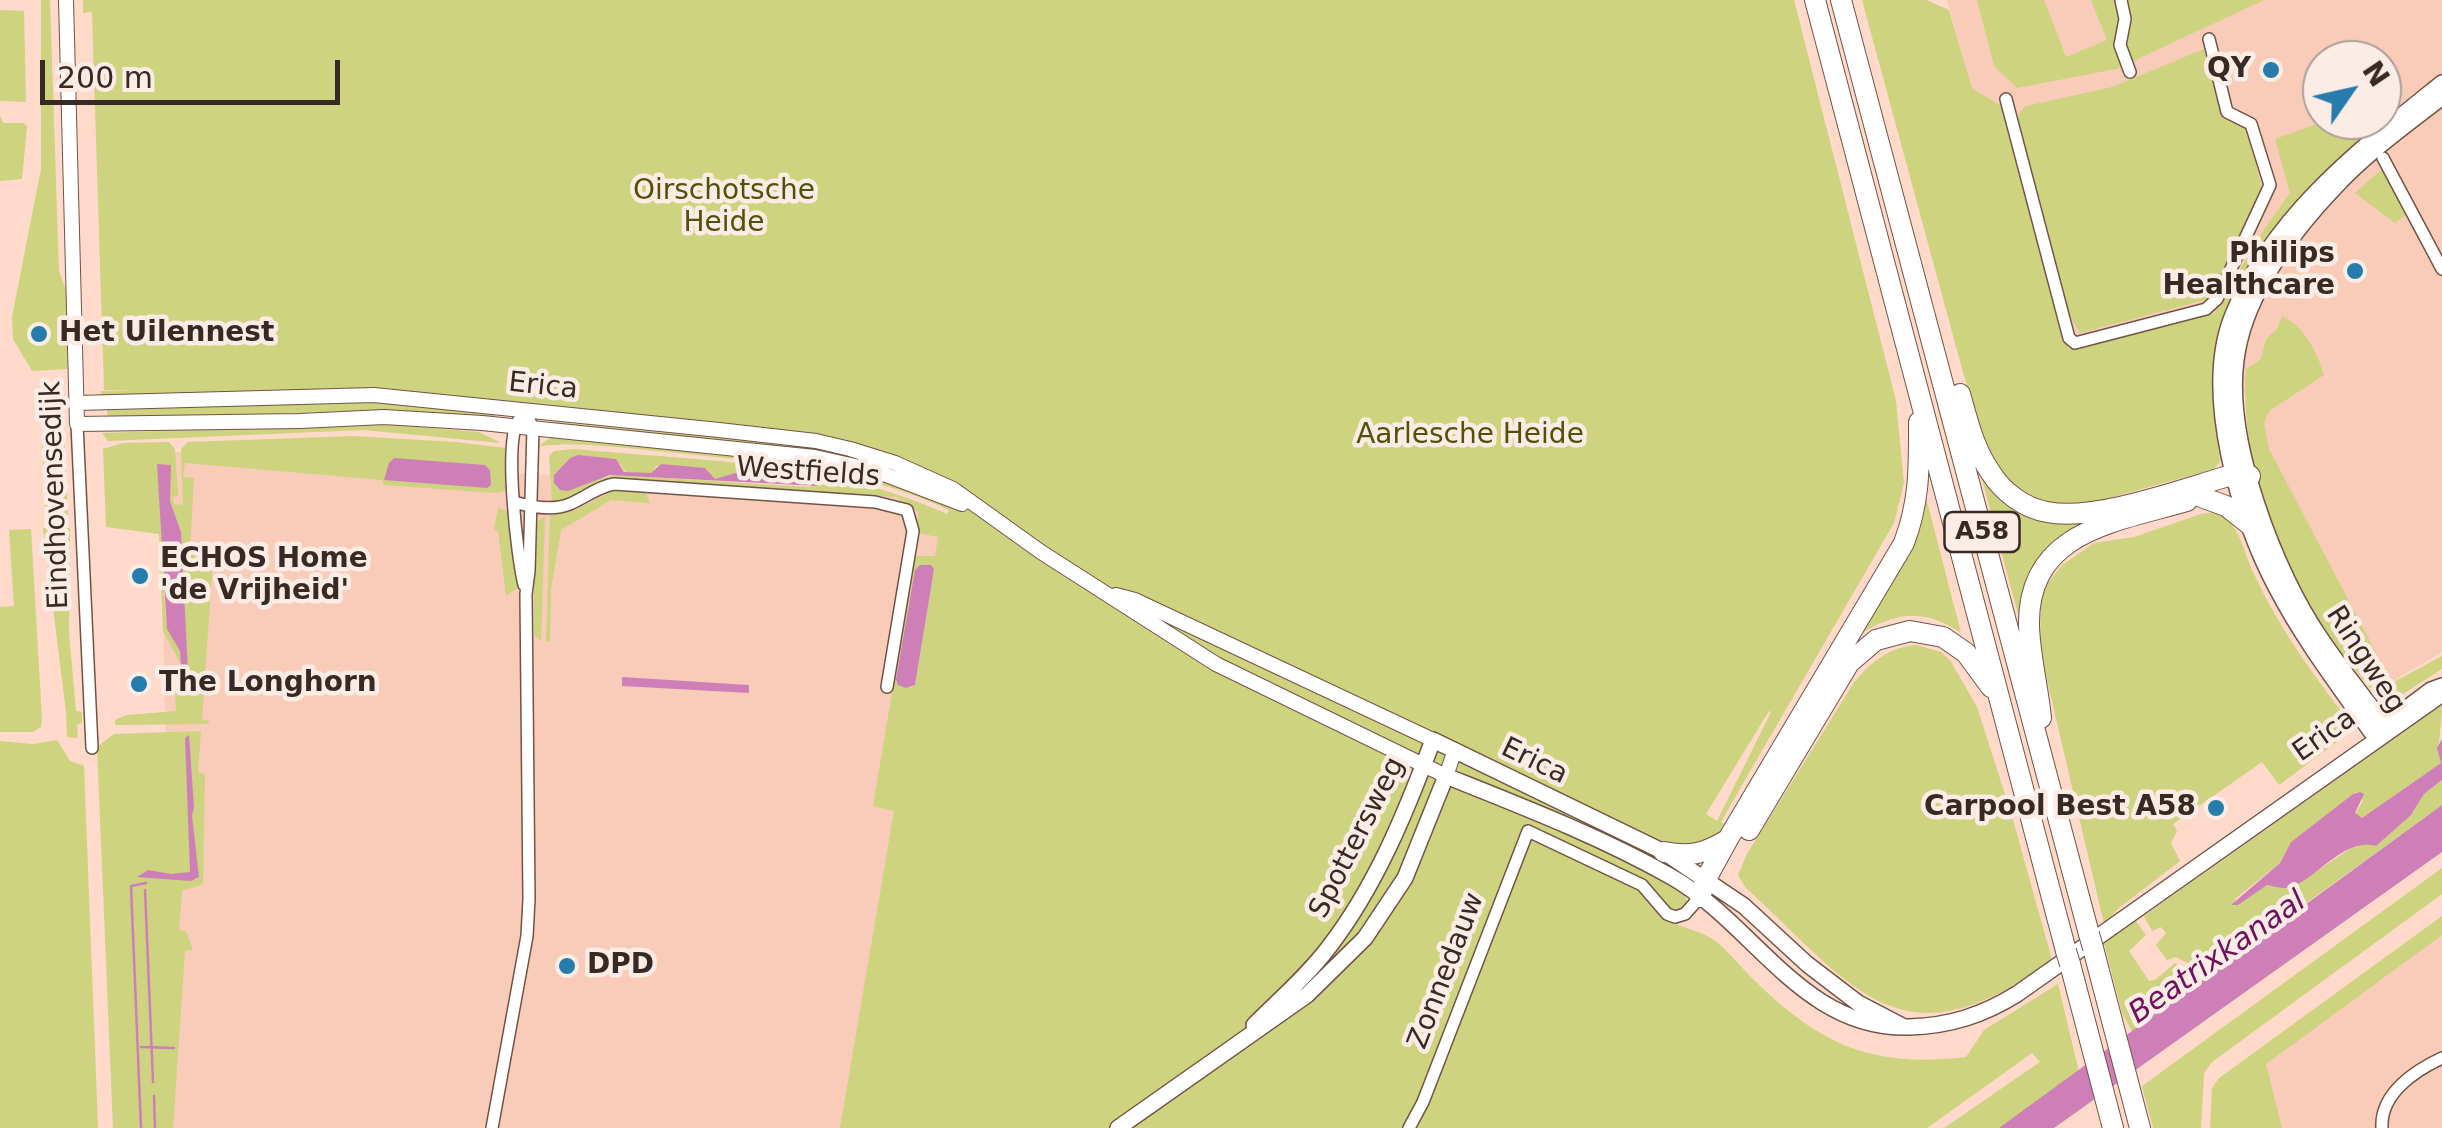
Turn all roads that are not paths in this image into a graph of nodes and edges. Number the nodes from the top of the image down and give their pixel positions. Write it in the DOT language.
graph roads {
  1 [pos="66,0"];
  2 [pos="1815,0"];
  3 [pos="1842,0"];
  4 [pos="2120,0"];
  5 [pos="2209,39"];
  6 [pos="2130,72"];
  7 [pos="2442,84"];
  8 [pos="2442,97"];
  9 [pos="2006,100"];
  10 [pos="2384,158"];
  11 [pos="2442,269"];
  12 [pos="1918,290"];
  13 [pos="1918,390"];
  14 [pos="77,403"];
  15 [pos="525,410"];
  16 [pos="77,424"];
  17 [pos="514,427"];
  18 [pos="533,428"];
  19 [pos="2241,479"];
  20 [pos="2202,497"];
  21 [pos="514,502"];
  22 [pos="529,506"];
  23 [pos="985,514"];
  24 [pos="2250,525"];
  25 [pos="526,594"];
  26 [pos="1110,594"];
  27 [pos="887,686"];
  28 [pos="2442,690"];
  29 [pos="1999,697"];
  30 [pos="2380,731"];
  31 [pos="1433,740"];
  32 [pos="92,748"];
  33 [pos="1455,750"];
  34 [pos="1424,765"];
  35 [pos="2046,774"];
  36 [pos="1446,776"];
  37 [pos="1728,839"];
  38 [pos="1664,852"];
  39 [pos="1707,887"];
  40 [pos="1904,1027"];
  41 [pos="1238,1042"];
  42 [pos="2442,1058"];
  43 [pos="2111,1123"];
  44 [pos="492,1128"];
  45 [pos="1118,1128"];
  46 [pos="1410,1128"];
  47 [pos="2140,1128"];
  48 [pos="2382,1128"];
  1 -- 14 [label="street, Eindhovensedijk"];
  2 -- 13 [label="highway, A58"];
  3 -- 12 [label="highway, A58"];
  4 -- 6 [label="street"];
  5 -- 9 [label="street"];
  7 -- 19 [label="main road, Ringweg"];
  8 -- 19 [label="main road, Ringweg"];
  10 -- 11 [label="street"];
  12 -- 19 [label="highway, A58"];
  12 -- 35 [label="highway, A58"];
  13 -- 29 [label="highway, A58"];
  13 -- 37 [label="highway, A58"];
  14 -- 15 [label="street, Erica"];
  14 -- 16 [label="street, Eindhovensedijk"];
  15 -- 17 [label="street"];
  15 -- 18 [label="street"];
  15 -- 23 [label="street, Erica"];
  16 -- 17 [label="street, Erica"];
  16 -- 32 [label="street, Eindhovensedijk"];
  17 -- 18 [label="street, Erica"];
  17 -- 21 [label="street"];
  18 -- 22 [label="street"];
  18 -- 23 [label="street, Erica"];
  19 -- 20 [label="highway, A58"];
  19 -- 24 [label="main road, Ringweg"];
  19 -- 30 [label="main road, Ringweg"];
  20 -- 24 [label="highway"];
  20 -- 35 [label="highway, A58"];
  21 -- 22 [label="street, Westfields"];
  21 -- 25 [label="street"];
  22 -- 25 [label="street"];
  22 -- 27 [label="street, Westfields"];
  23 -- 26 [label="street, Erica"];
  24 -- 30 [label="main road, Ringweg"];
  25 -- 44 [label="street"];
  26 -- 31 [label="street, Erica"];
  26 -- 34 [label="street, Erica"];
  28 -- 30 [label="main road, Erica"];
  29 -- 39 [label="highway, A58"];
  29 -- 43 [label="highway, A58"];
  30 -- 40 [label="main road, Erica"];
  31 -- 33 [label="main road, Erica"];
  31 -- 34 [label="main road, Spottersweg"];
  33 -- 36 [label="street, Spottersweg"];
  33 -- 38 [label="main road, Erica"];
  34 -- 36 [label="street, Erica"];
  34 -- 41 [label="main road, Spottersweg"];
  35 -- 47 [label="highway, A58"];
  36 -- 39 [label="main road, Erica"];
  36 -- 41 [label="main road, Spottersweg"];
  37 -- 38 [label="highway"];
  37 -- 39 [label="highway, A58"];
  38 -- 39 [label="main road, Erica"];
  39 -- 40 [label="main road, Erica"];
  39 -- 40 [label="main road, Erica"];
  39 -- 46 [label="street, Zonnedauw"];
  41 -- 45 [label="main road, Spottersweg"];
  42 -- 48 [label="street"];
}
